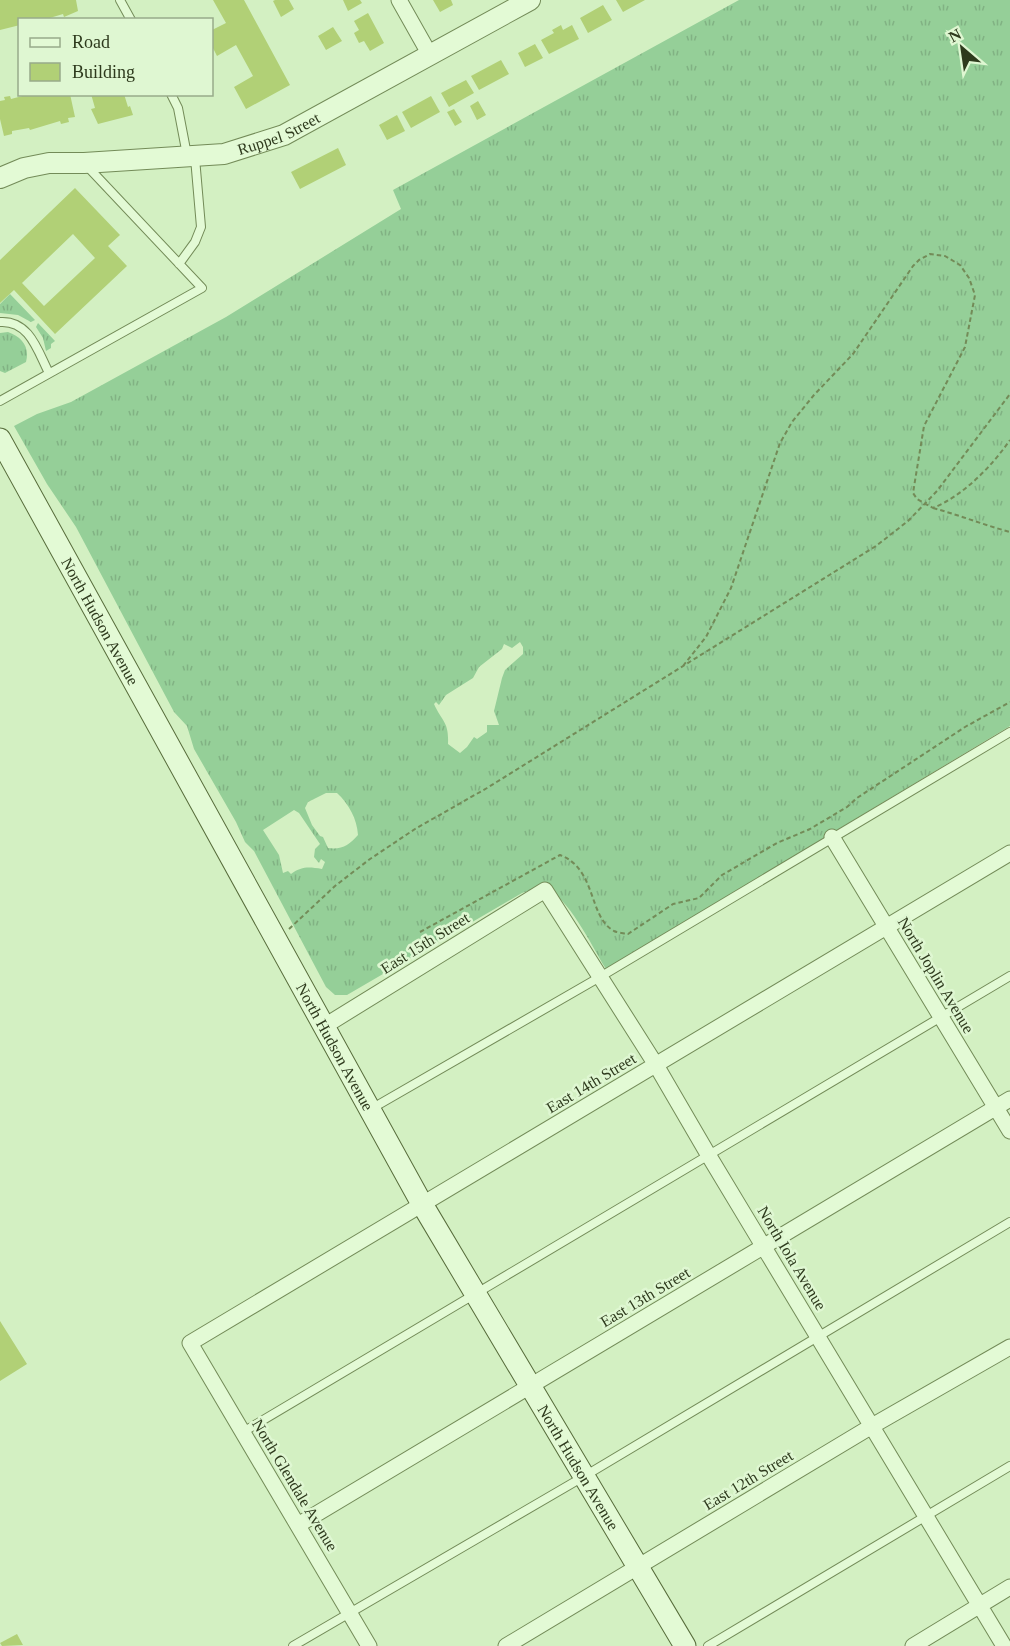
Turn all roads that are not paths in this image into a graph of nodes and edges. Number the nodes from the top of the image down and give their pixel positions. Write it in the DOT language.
graph roads {
  1 [pos="120,0"];
  2 [pos="399,0"];
  3 [pos="530,0"];
  4 [pos="130,18"];
  5 [pos="430,55"];
  6 [pos="172,96"];
  7 [pos="191,156"];
  8 [pos="84,163"];
  9 [pos="0,178"];
  10 [pos="179,264"];
  11 [pos="0,322"];
  12 [pos="50,373"];
  13 [pos="0,401"];
  14 [pos="0,440"];
  15 [pos="1010,732"];
  16 [pos="832,837"];
  17 [pos="1010,853"];
  18 [pos="545,890"];
  19 [pos="886,926"];
  20 [pos="1010,976"];
  21 [pos="600,977"];
  22 [pos="940,1017"];
  23 [pos="323,1027"];
  24 [pos="656,1065"];
  25 [pos="1010,1099"];
  26 [pos="996,1108"];
  27 [pos="369,1110"];
  28 [pos="1010,1131"];
  29 [pos="709,1156"];
  30 [pos="422,1204"];
  31 [pos="1010,1222"];
  32 [pos="764,1246"];
  33 [pos="475,1295"];
  34 [pos="817,1335"];
  35 [pos="190,1343"];
  36 [pos="1010,1347"];
  37 [pos="529,1387"];
  38 [pos="872,1426"];
  39 [pos="243,1432"];
  40 [pos="1010,1466"];
  41 [pos="583,1477"];
  42 [pos="925,1516"];
  43 [pos="298,1525"];
  44 [pos="638,1568"];
  45 [pos="1010,1587"];
  46 [pos="978,1606"];
  47 [pos="349,1613"];
  48 [pos="293,1646"];
  49 [pos="369,1646"];
  50 [pos="506,1646"];
  51 [pos="685,1646"];
  52 [pos="708,1646"];
  53 [pos="913,1646"];
  54 [pos="1004,1646"];
  1 -- 4 [label="lane"];
  2 -- 5 [label="street"];
  3 -- 5 [label="street, Ruppel Street"];
  5 -- 7 [label="street, Ruppel Street"];
  6 -- 7 [label="lane"];
  7 -- 8 [label="street, Ruppel Street"];
  7 -- 10 [label="lane"];
  8 -- 9 [label="street, Ruppel Street"];
  8 -- 10 [label="lane"];
  10 -- 12 [label="lane"];
  11 -- 12 [label="lane"];
  12 -- 13 [label="lane"];
  14 -- 23 [label="main road, North Hudson Avenue"];
  15 -- 16 [label="lane"];
  16 -- 19 [label="street, North Joplin Avenue"];
  16 -- 21 [label="lane"];
  17 -- 19 [label="street, East 14th Street"];
  18 -- 21 [label="street, North Iola Avenue"];
  18 -- 23 [label="street, East 15th Street"];
  19 -- 22 [label="street, North Joplin Avenue"];
  19 -- 24 [label="street, East 14th Street"];
  20 -- 22 [label="lane"];
  21 -- 24 [label="street, North Iola Avenue"];
  21 -- 27 [label="lane"];
  22 -- 26 [label="street, North Joplin Avenue"];
  22 -- 29 [label="lane"];
  23 -- 27 [label="main road, North Hudson Avenue"];
  24 -- 29 [label="street, North Iola Avenue"];
  24 -- 30 [label="street, East 14th Street"];
  25 -- 26 [label="street, East 13th Street"];
  26 -- 28 [label="street, North Joplin Avenue"];
  26 -- 32 [label="street, East 13th Street"];
  27 -- 30 [label="main road, North Hudson Avenue"];
  29 -- 32 [label="street, North Iola Avenue"];
  29 -- 33 [label="lane"];
  30 -- 33 [label="main road, North Hudson Avenue"];
  30 -- 35 [label="street, East 14th Street"];
  31 -- 34 [label="lane"];
  32 -- 34 [label="street, North Iola Avenue"];
  32 -- 37 [label="street, East 13th Street"];
  33 -- 37 [label="main road, North Hudson Avenue"];
  33 -- 39 [label="lane"];
  34 -- 38 [label="street, North Iola Avenue"];
  34 -- 41 [label="lane"];
  35 -- 39 [label="street, North Glendale Avenue"];
  36 -- 38 [label="street, East 12th Street"];
  37 -- 41 [label="main road, North Hudson Avenue"];
  37 -- 43 [label="street, East 13th Street"];
  38 -- 42 [label="street, North Iola Avenue"];
  38 -- 44 [label="street, East 12th Street"];
  39 -- 43 [label="street, North Glendale Avenue"];
  40 -- 42 [label="lane"];
  41 -- 44 [label="main road, North Hudson Avenue"];
  41 -- 47 [label="lane"];
  42 -- 46 [label="street, North Iola Avenue"];
  42 -- 52 [label="lane"];
  43 -- 47 [label="street, North Glendale Avenue"];
  44 -- 50 [label="street, East 12th Street"];
  44 -- 51 [label="main road, North Hudson Avenue"];
  45 -- 46 [label="street"];
  46 -- 53 [label="street"];
  46 -- 54 [label="street, North Iola Avenue"];
  47 -- 48 [label="lane"];
  47 -- 49 [label="street, North Glendale Avenue"];
}
